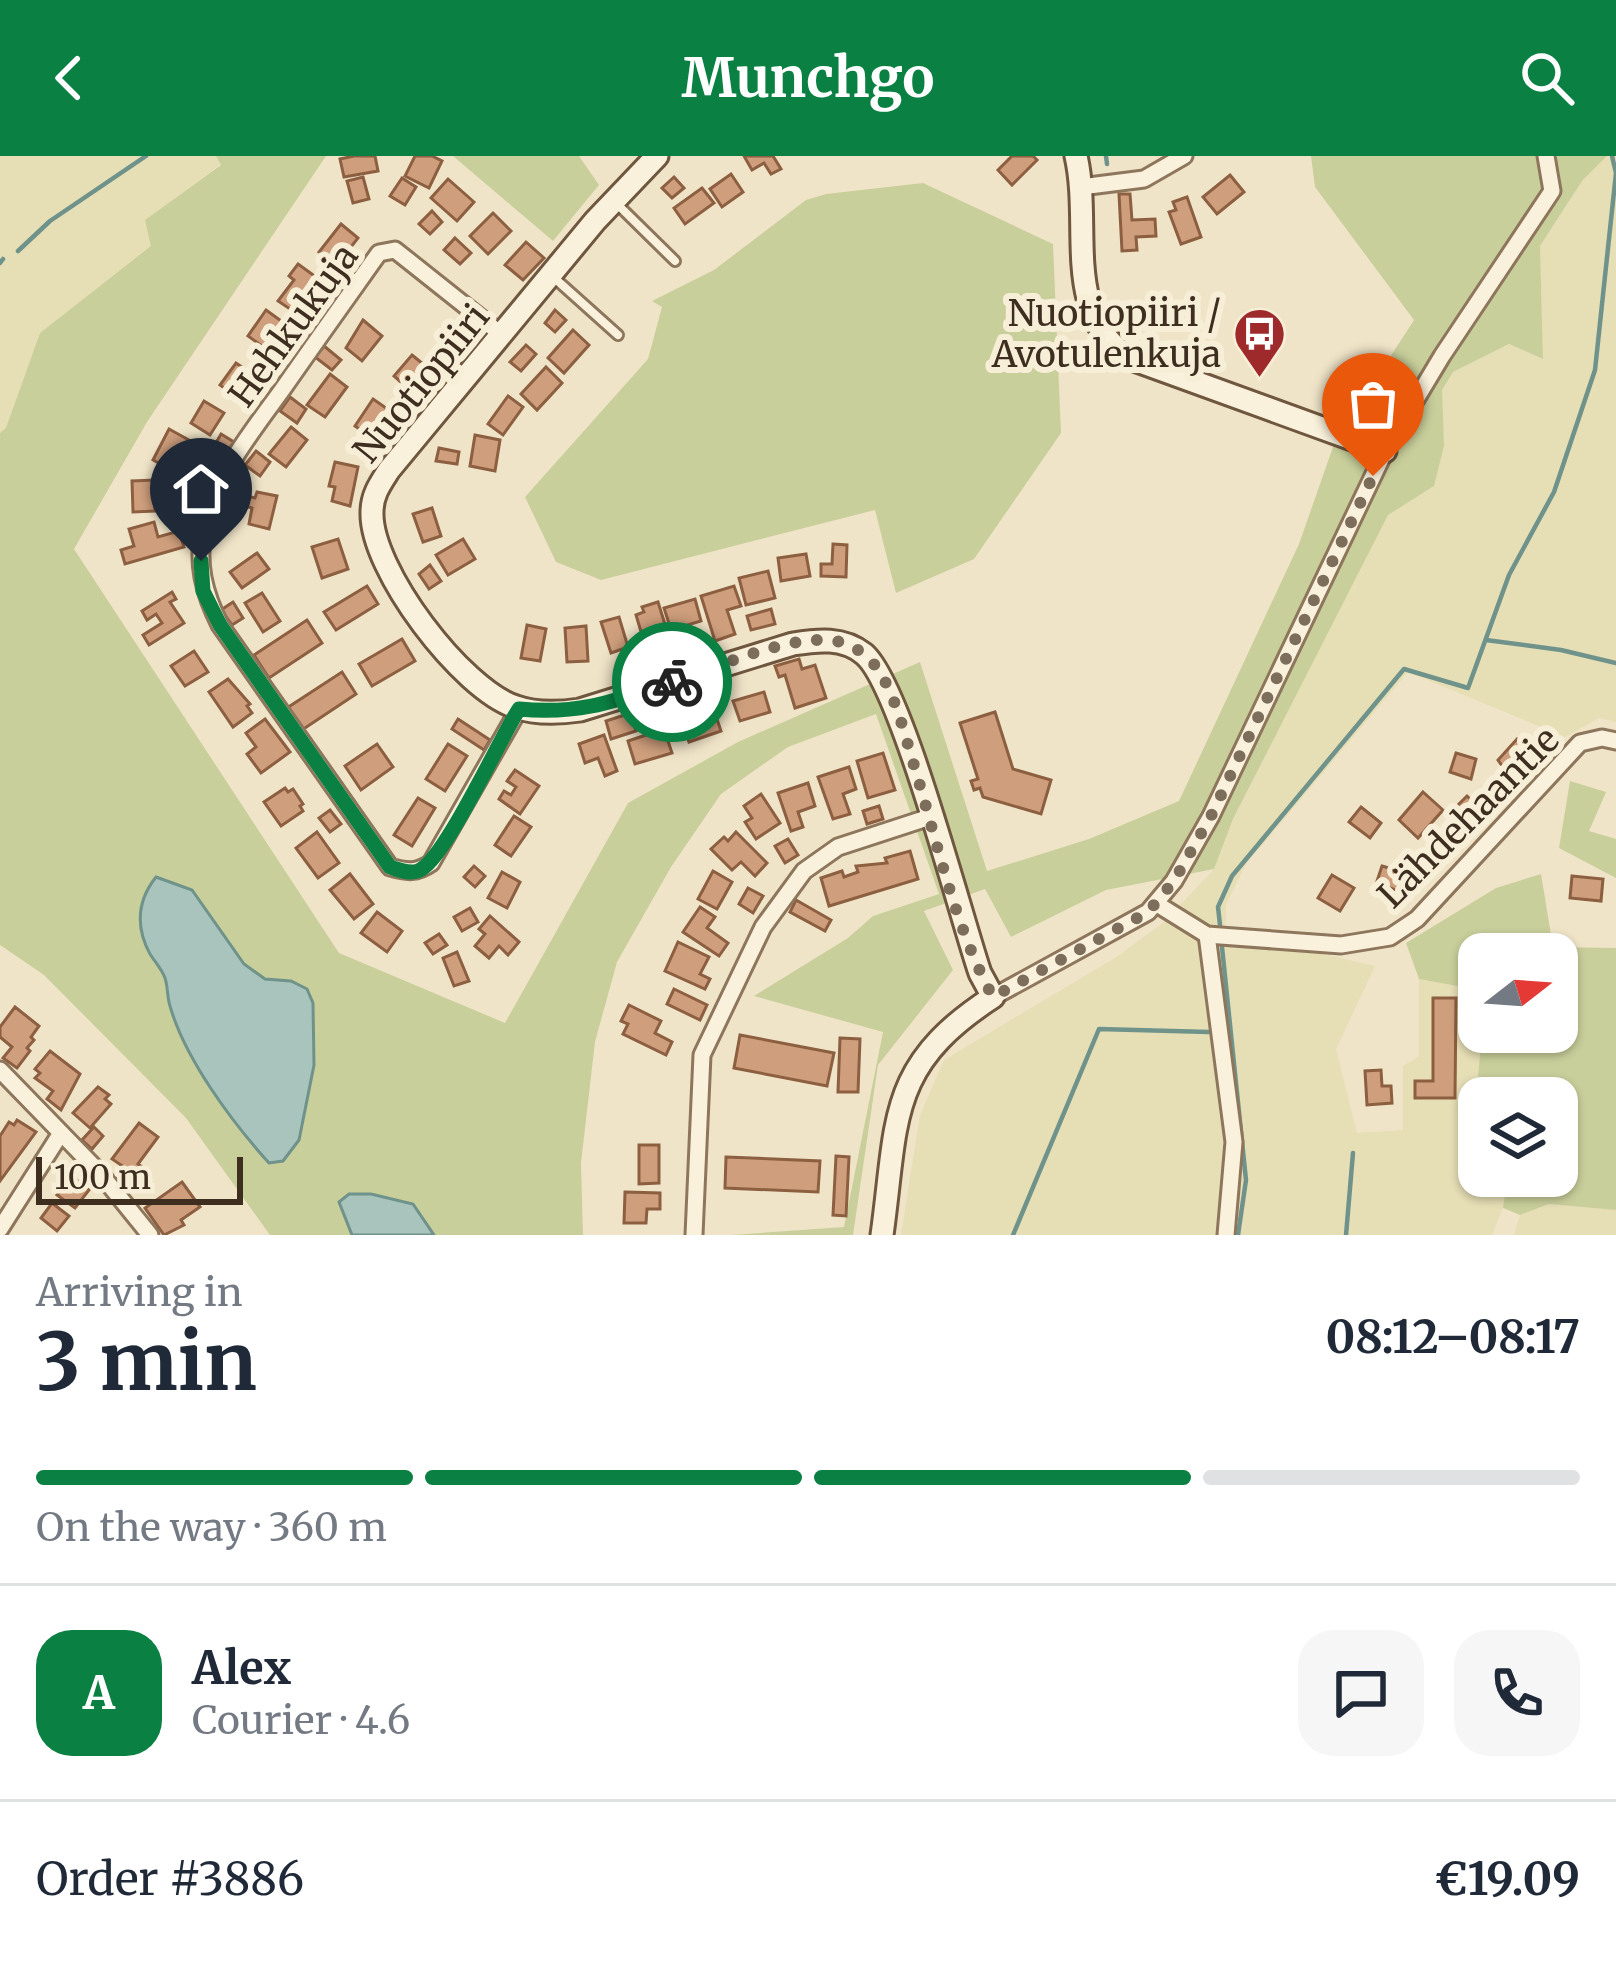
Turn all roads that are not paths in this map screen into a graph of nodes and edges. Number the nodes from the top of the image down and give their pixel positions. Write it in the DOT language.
graph roads {
  1 [pos="657,156"];
  2 [pos="1076,156"];
  3 [pos="1184,156"];
  4 [pos="1546,156"];
  5 [pos="1081,187"];
  6 [pos="613,200"];
  7 [pos="675,261"];
  8 [pos="550,274"];
  9 [pos="502,335"];
  10 [pos="618,335"];
  11 [pos="1385,451"];
  12 [pos="519,709"];
  13 [pos="1616,741"];
  14 [pos="930,817"];
  15 [pos="1156,904"];
  16 [pos="1207,935"];
  17 [pos="993,997"];
  18 [pos="0,1070"];
  19 [pos="61,1133"];
  20 [pos="0,1229"];
  21 [pos="149,1235"];
  22 [pos="694,1235"];
  23 [pos="882,1235"];
  24 [pos="1226,1235"];
  1 -- 6 [label="street, Nuotiopiiri"];
  2 -- 5 [label="street"];
  3 -- 5 [label="street"];
  4 -- 11 [label="street"];
  5 -- 11 [label="street"];
  6 -- 7 [label="lane"];
  6 -- 8 [label="street, Nuotiopiiri"];
  8 -- 9 [label="street, Nuotiopiiri"];
  8 -- 10 [label="lane"];
  9 -- 12 [label="street, Nuotiopiiri"];
  9 -- 12 [label="street, Hehkukuja"];
  11 -- 15 [label="street"];
  12 -- 14 [label="street"];
  13 -- 16 [label="street, Lähdehaantie"];
  14 -- 17 [label="street"];
  14 -- 22 [label="street"];
  15 -- 16 [label="street, Lähdehaantie"];
  15 -- 17 [label="street"];
  16 -- 24 [label="street"];
  17 -- 23 [label="street"];
  18 -- 19 [label="street"];
  19 -- 20 [label="street"];
  19 -- 21 [label="street"];
}
